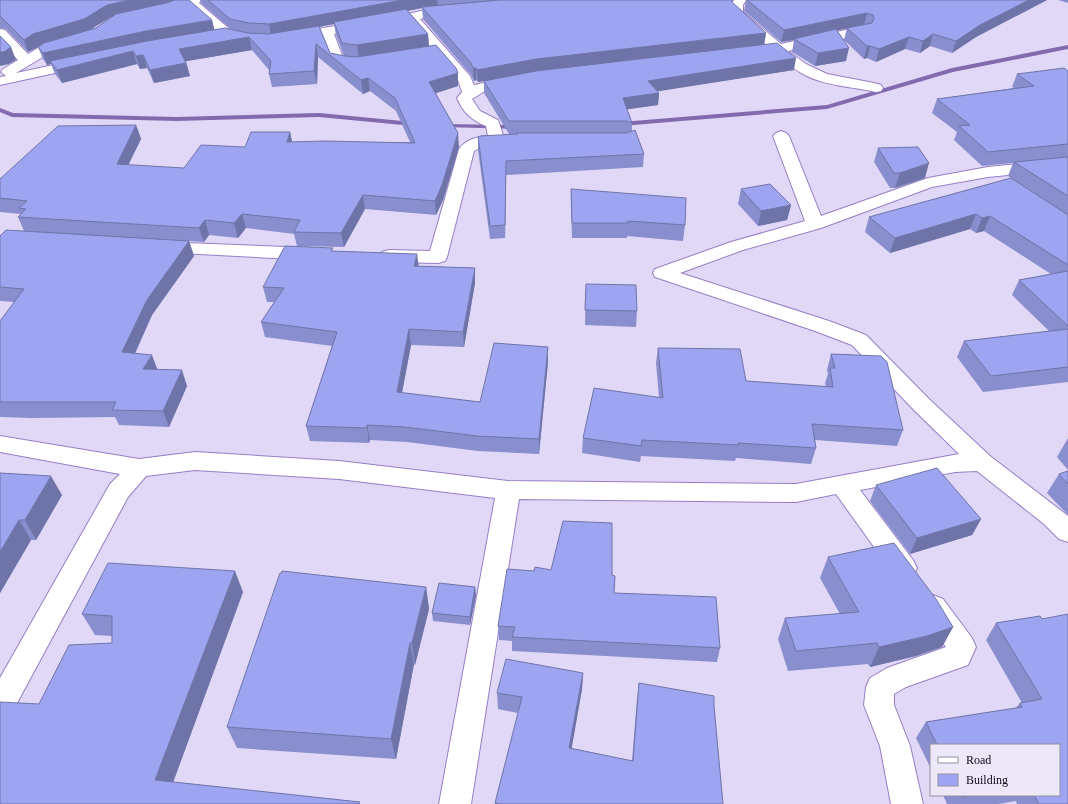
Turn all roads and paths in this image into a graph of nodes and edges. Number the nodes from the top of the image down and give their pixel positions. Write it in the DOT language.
graph roads {
  1 [pos="190,0"];
  2 [pos="438,0"];
  3 [pos="734,2"];
  4 [pos="461,10"];
  5 [pos="151,12"];
  6 [pos="412,18"];
  7 [pos="392,20"];
  8 [pos="864,30"];
  9 [pos="327,32"];
  10 [pos="0,33"];
  11 [pos="228,35"];
  12 [pos="213,37"];
  13 [pos="79,39"];
  14 [pos="244,39"];
  15 [pos="278,40"];
  16 [pos="778,49"];
  17 [pos="441,51"];
  18 [pos="739,53"];
  19 [pos="426,54"];
  20 [pos="95,60"];
  21 [pos="27,61"];
  22 [pos="374,62"];
  23 [pos="0,77"];
  24 [pos="522,79"];
  25 [pos="0,81"];
  26 [pos="467,86"];
  27 [pos="876,88"];
  28 [pos="781,136"];
  29 [pos="520,139"];
  30 [pos="497,140"];
  31 [pos="1068,164"];
  32 [pos="988,172"];
  33 [pos="1008,185"];
  34 [pos="815,224"];
  35 [pos="148,246"];
  36 [pos="329,254"];
  37 [pos="376,256"];
  38 [pos="0,444"];
  39 [pos="982,462"];
  40 [pos="139,468"];
  41 [pos="842,484"];
  42 [pos="508,490"];
  43 [pos="1068,532"];
  44 [pos="0,706"];
  45 [pos="455,804"];
  46 [pos="907,804"];
  1 -- 5 [label="street"];
  1 -- 11 [label="street"];
  2 -- 7 [label="street"];
  3 -- 16 [label="street"];
  4 -- 6 [label="street"];
  6 -- 7 [label="street"];
  6 -- 17 [label="street"];
  7 -- 9 [label="street"];
  8 -- 16 [label="street"];
  9 -- 15 [label="street"];
  9 -- 22 [label="street"];
  10 -- 21 [label="street"];
  11 -- 12 [label="street"];
  11 -- 14 [label="street"];
  13 -- 21 [label="street"];
  16 -- 18 [label="street"];
  16 -- 27 [label="street"];
  17 -- 19 [label="street"];
  17 -- 26 [label="street"];
  20 -- 25 [label="street"];
  21 -- 23 [label="street"];
  24 -- 26 [label="street"];
  26 -- 30 [label="street"];
  28 -- 34 [label="street"];
  29 -- 30 [label="street"];
  30 -- 37 [label="street"];
  31 -- 32 [label="street"];
  32 -- 33 [label="street"];
  32 -- 34 [label="street"];
  34 -- 39 [label="street"];
  35 -- 36 [label="street"];
  38 -- 40 [label="street"];
  39 -- 41 [label="street"];
  39 -- 43 [label="street"];
  40 -- 42 [label="street"];
  40 -- 44 [label="street"];
  41 -- 42 [label="street"];
  41 -- 46 [label="street"];
  42 -- 45 [label="street"];
}
